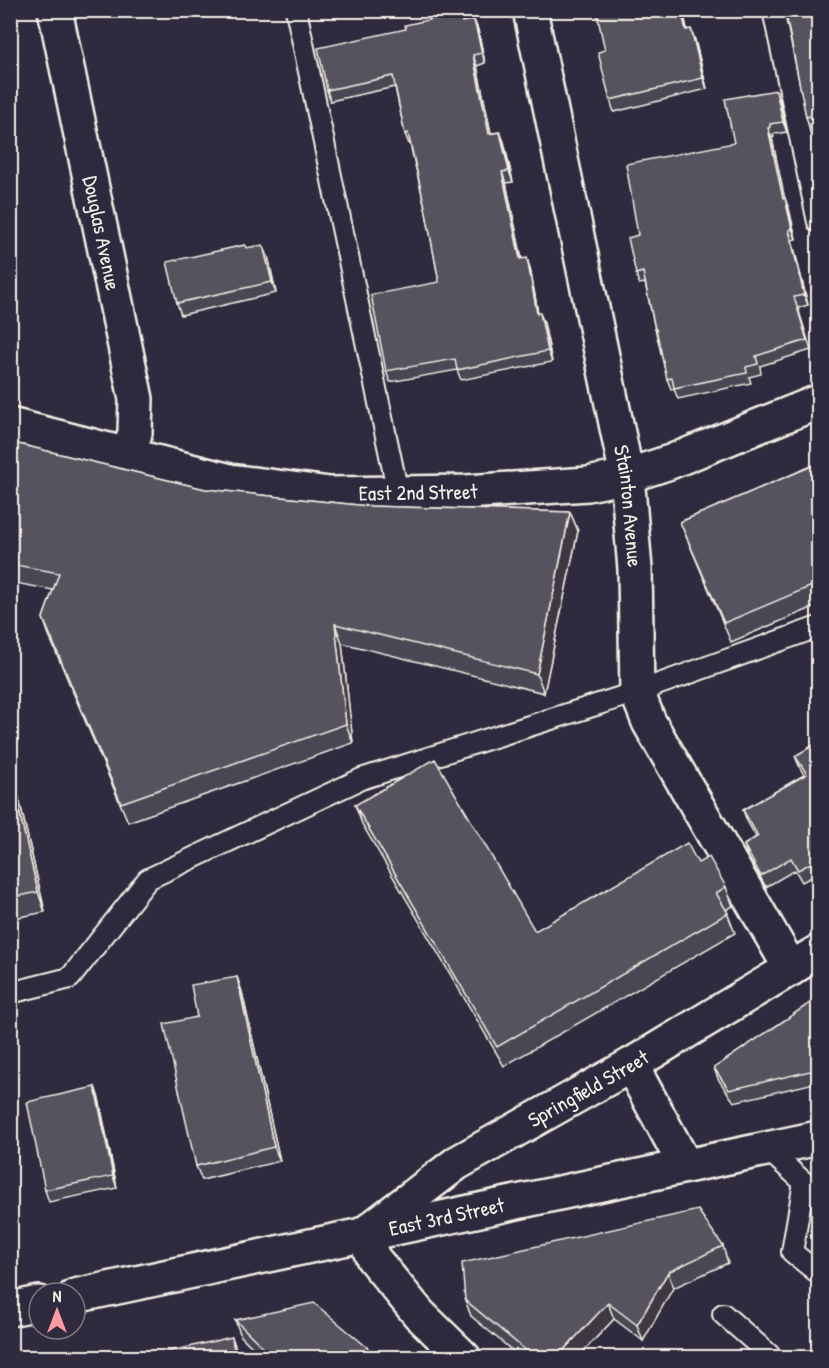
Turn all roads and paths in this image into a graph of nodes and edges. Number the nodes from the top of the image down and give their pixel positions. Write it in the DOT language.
graph roads {
  1 [pos="55,10"];
  2 [pos="296,10"];
  3 [pos="530,10"];
  4 [pos="773,10"];
  5 [pos="819,222"];
  6 [pos="819,402"];
  7 [pos="10,425"];
  8 [pos="128,456"];
  9 [pos="627,476"];
  10 [pos="398,493"];
  11 [pos="819,627"];
  12 [pos="637,692"];
  13 [pos="819,952"];
  14 [pos="791,969"];
  15 [pos="10,993"];
  16 [pos="631,1065"];
  17 [pos="819,1138"];
  18 [pos="767,1149"];
  19 [pos="686,1166"];
  20 [pos="811,1189"];
  21 [pos="364,1234"];
  22 [pos="819,1273"];
  23 [pos="87,1293"];
  24 [pos="27,1305"];
  25 [pos="10,1309"];
  26 [pos="723,1314"];
  27 [pos="464,1358"];
  28 [pos="773,1358"];
  1 -- 8 [label="street, Douglas Avenue"];
  2 -- 10 [label="lane"];
  3 -- 9 [label="street, Stainton Avenue"];
  4 -- 5 [label="lane"];
  6 -- 9 [label="street, East 2nd Street"];
  7 -- 8 [label="street, East 2nd Street"];
  8 -- 10 [label="street, East 2nd Street"];
  9 -- 10 [label="street, East 2nd Street"];
  9 -- 12 [label="street, Stainton Avenue"];
  11 -- 12 [label="lane"];
  12 -- 14 [label="street, Stainton Avenue"];
  12 -- 15 [label="lane"];
  13 -- 14 [label="street, Springfield Street"];
  14 -- 16 [label="street, Springfield Street"];
  16 -- 19 [label="street"];
  16 -- 21 [label="street, Springfield Street"];
  17 -- 18 [label="street, East 3rd Street"];
  18 -- 19 [label="street, East 3rd Street"];
  18 -- 20 [label="lane"];
  19 -- 21 [label="street, East 3rd Street"];
  20 -- 22 [label="lane"];
  21 -- 23 [label="street, East 3rd Street"];
  21 -- 27 [label="street"];
  24 -- 25 [label="street"];
  26 -- 28 [label="lane"];
}
